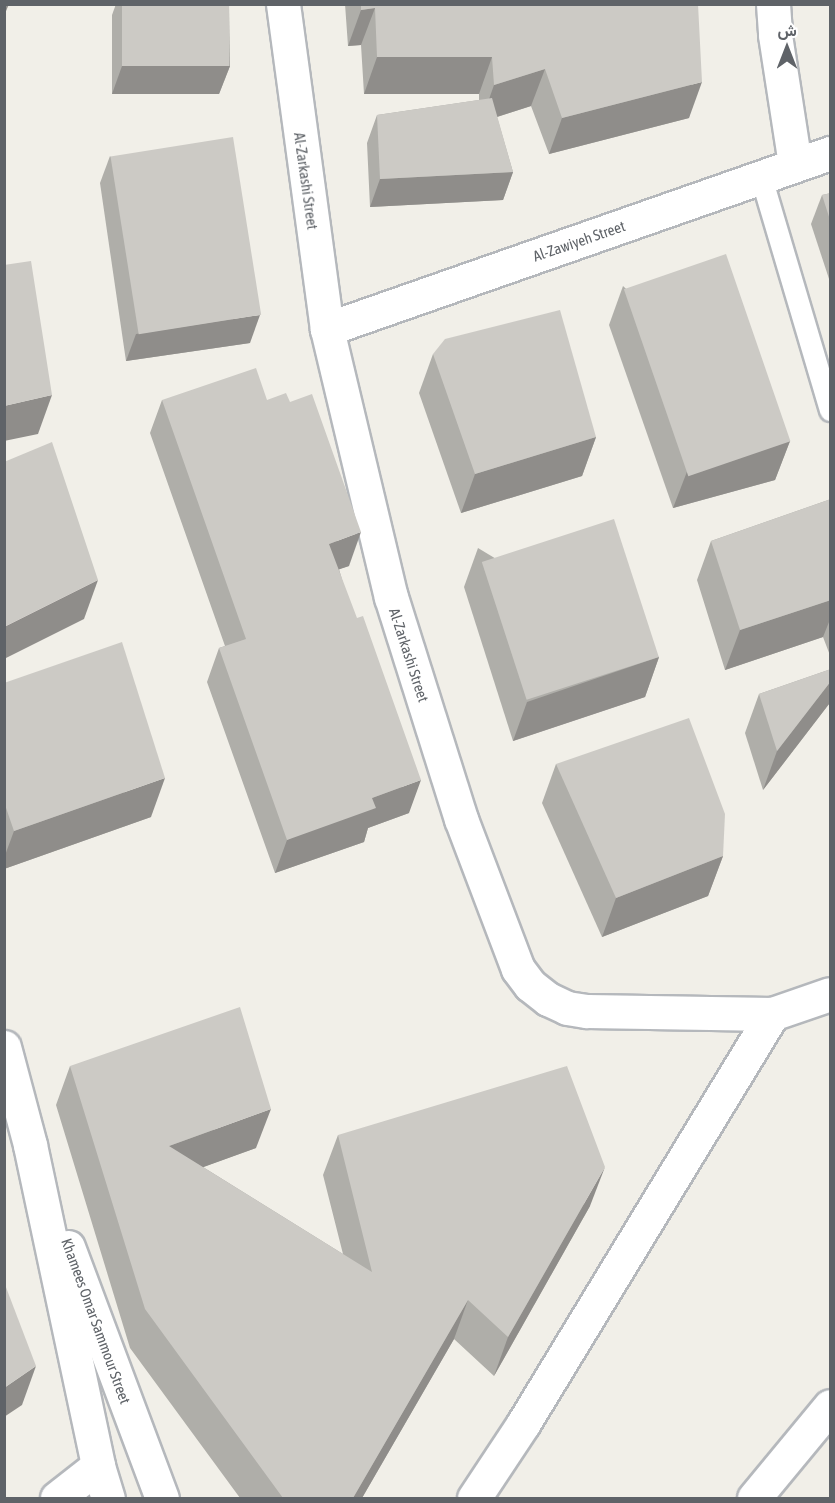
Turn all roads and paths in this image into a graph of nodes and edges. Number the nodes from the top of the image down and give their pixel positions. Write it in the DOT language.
graph roads {
  1 [pos="283,4"];
  2 [pos="774,4"];
  3 [pos="831,153"];
  4 [pos="795,164"];
  5 [pos="761,177"];
  6 [pos="327,329"];
  7 [pos="831,410"];
  8 [pos="831,994"];
  9 [pos="772,1014"];
  10 [pos="4,1047"];
  11 [pos="30,1145"];
  12 [pos="831,1406"];
  13 [pos="98,1466"];
  14 [pos="57,1498"];
  15 [pos="108,1498"];
  16 [pos="162,1498"];
  17 [pos="474,1498"];
  18 [pos="754,1498"];
  1 -- 6 [label="street, Al-Zarkashi Street"];
  2 -- 4 [label="street"];
  3 -- 4 [label="street, Al-Zawiyeh Street"];
  4 -- 5 [label="street, Al-Zawiyeh Street"];
  5 -- 6 [label="street, Al-Zawiyeh Street"];
  5 -- 7 [label="lane"];
  6 -- 9 [label="street, Al-Zarkashi Street"];
  8 -- 9 [label="street, Al-Zarkashi Street"];
  9 -- 17 [label="street"];
  10 -- 11 [label="street, Khamees Omar Sammour Street"];
  11 -- 13 [label="street, Khamees Omar Sammour Street"];
  11 -- 16 [label="street, Khamees Omar Sammour Street"];
  12 -- 18 [label="street"];
  13 -- 14 [label="street"];
  13 -- 15 [label="street, Khamees Omar Sammour Street"];
}
